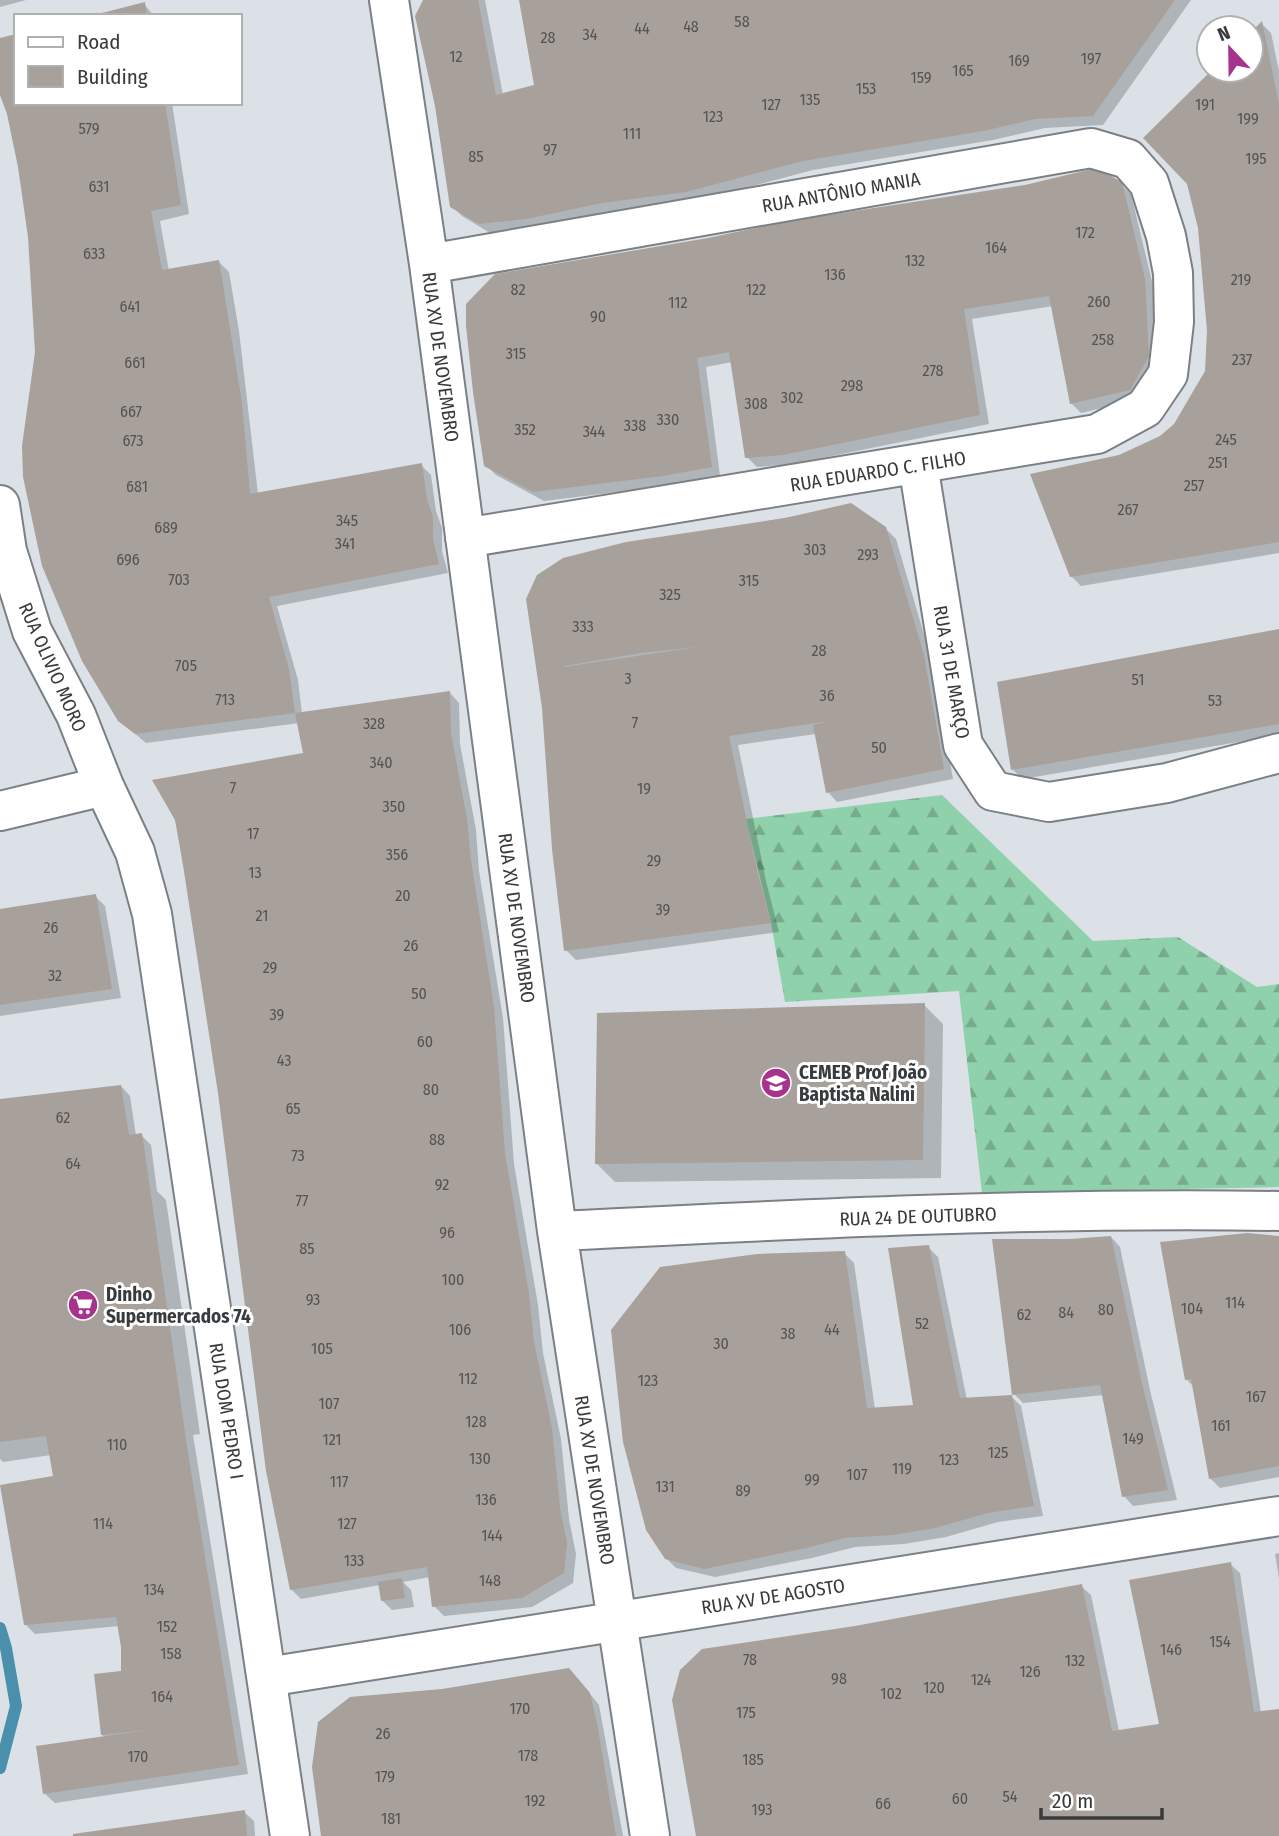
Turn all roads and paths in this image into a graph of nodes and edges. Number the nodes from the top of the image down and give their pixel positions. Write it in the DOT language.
graph roads {
  1 [pos="389,0"];
  2 [pos="429,264"];
  3 [pos="1173,273"];
  4 [pos="918,464"];
  5 [pos="0,505"];
  6 [pos="465,538"];
  7 [pos="1279,753"];
  8 [pos="104,786"];
  9 [pos="0,811"];
  10 [pos="1279,1211"];
  11 [pos="557,1231"];
  12 [pos="1279,1516"];
  13 [pos="618,1620"];
  14 [pos="267,1677"];
  15 [pos="290,1836"];
  16 [pos="650,1836"];
  1 -- 2 [label="street, RUA XV DE NOVEMBRO"];
  2 -- 3 [label="street, RUA ANTÔNIO MANIA"];
  2 -- 6 [label="street, RUA XV DE NOVEMBRO"];
  3 -- 4 [label="street, RUA EDUARDO C. FILHO"];
  4 -- 6 [label="street, RUA EDUARDO C. FILHO"];
  4 -- 7 [label="street, RUA 31 DE MARÇO"];
  5 -- 8 [label="street, RUA OLIVIO MORO"];
  6 -- 11 [label="street, RUA XV DE NOVEMBRO"];
  8 -- 9 [label="street"];
  8 -- 14 [label="street, RUA DOM PEDRO I"];
  10 -- 11 [label="street, RUA 24 DE OUTUBRO"];
  11 -- 13 [label="street, RUA XV DE NOVEMBRO"];
  12 -- 13 [label="street, RUA XV DE AGOSTO"];
  13 -- 14 [label="street, RUA XV DE AGOSTO"];
  13 -- 16 [label="street, RUA XV DE NOVEMBRO"];
  14 -- 15 [label="street, RUA DOM PEDRO I"];
}
